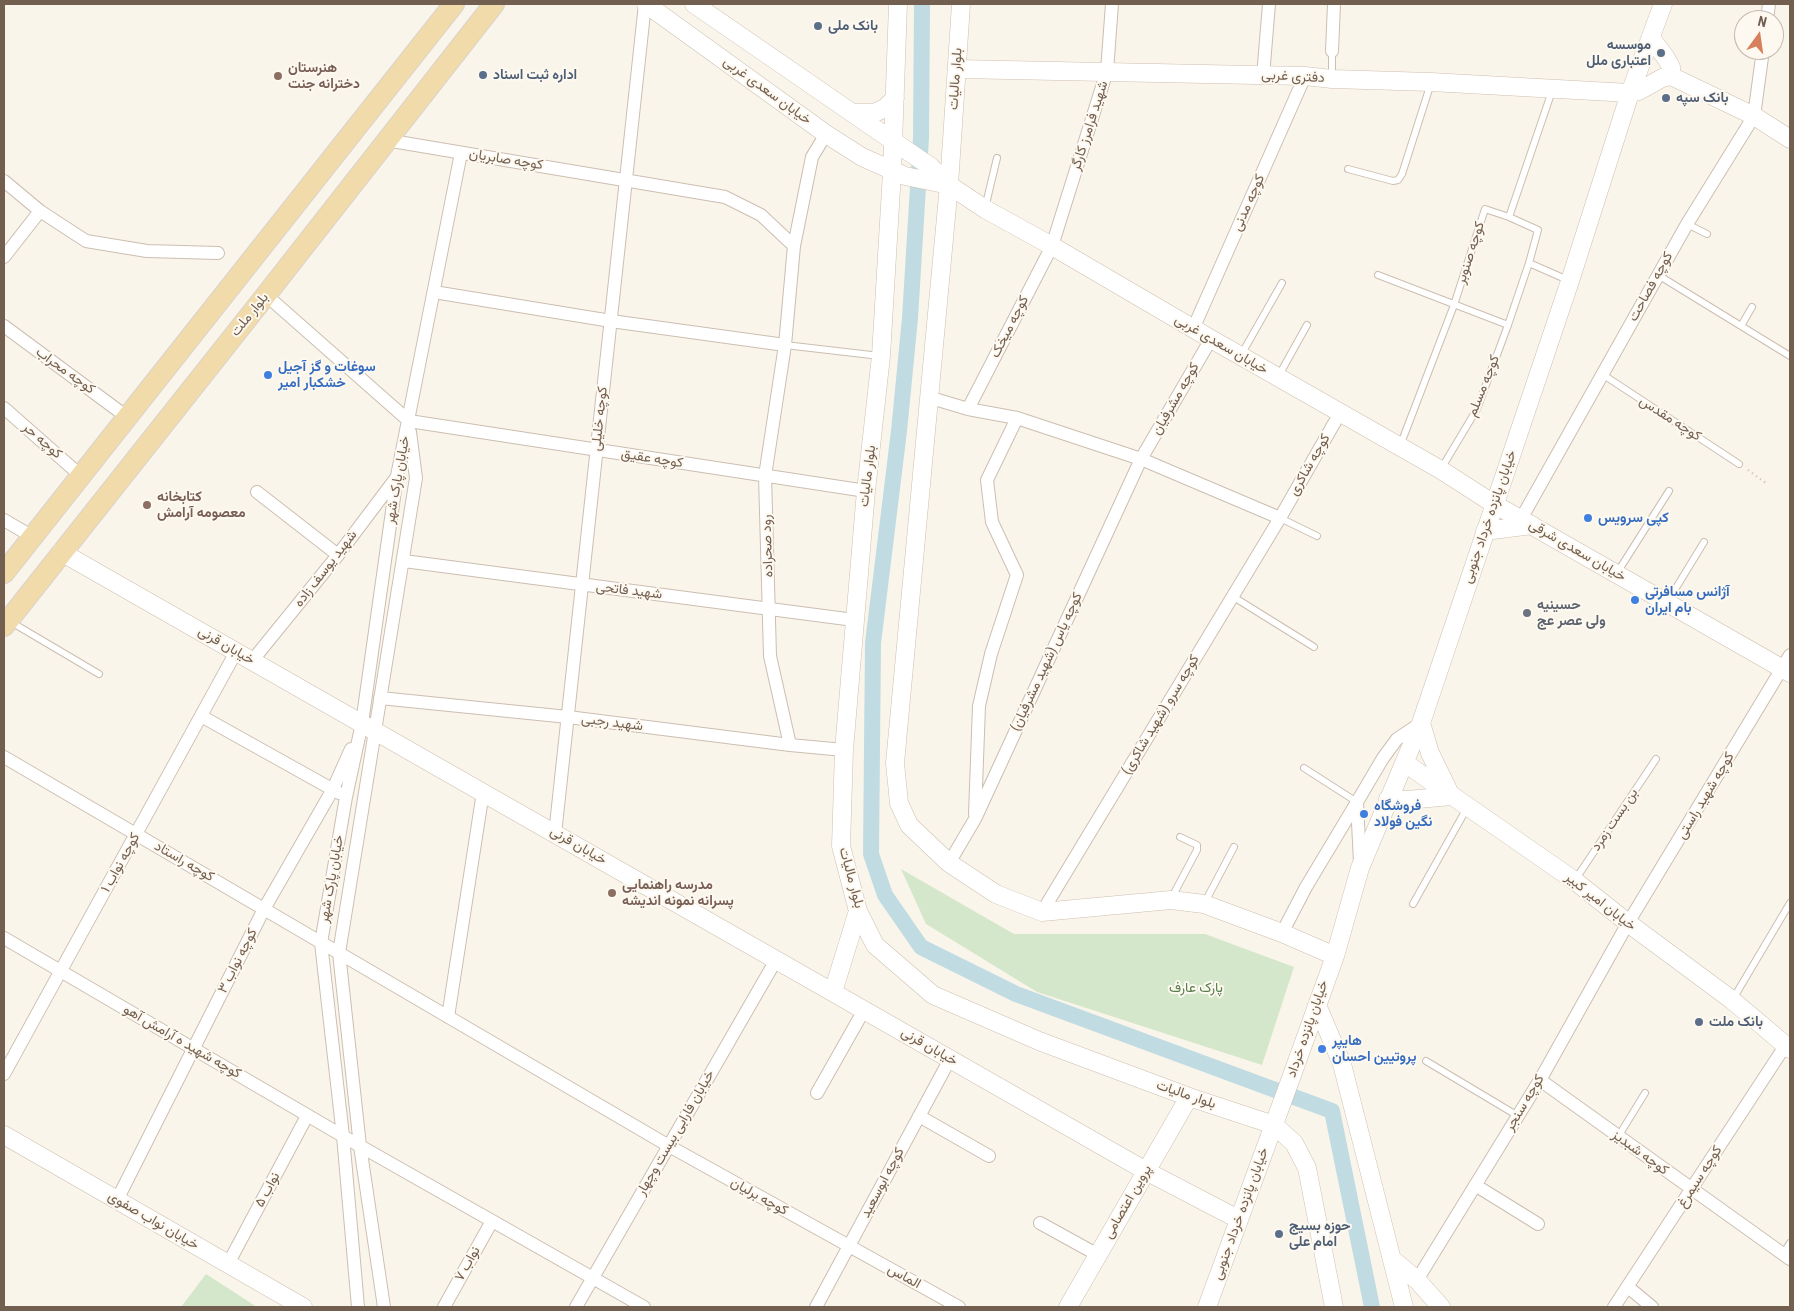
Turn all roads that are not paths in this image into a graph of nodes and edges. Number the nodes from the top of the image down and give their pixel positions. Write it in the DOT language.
graph roads {
  1 [pos="454,4"];
  2 [pos="494,4"];
  3 [pos="645,4"];
  4 [pos="694,4"];
  5 [pos="898,4"];
  6 [pos="961,4"];
  7 [pos="1112,4"];
  8 [pos="1269,4"];
  9 [pos="1334,4"];
  10 [pos="1663,4"];
  11 [pos="1651,38"];
  12 [pos="1332,51"];
  13 [pos="1762,60"];
  14 [pos="957,69"];
  15 [pos="1107,71"];
  16 [pos="1263,76"];
  17 [pos="1305,76"];
  18 [pos="1671,76"];
  19 [pos="1332,79"];
  20 [pos="1431,82"];
  21 [pos="1552,89"];
  22 [pos="1630,93"];
  23 [pos="895,98"];
  24 [pos="854,113"];
  25 [pos="1754,116"];
  26 [pos="826,134"];
  27 [pos="1790,139"];
  28 [pos="386,140"];
  29 [pos="900,146"];
  30 [pos="460,153"];
  31 [pos="997,158"];
  32 [pos="1348,169"];
  33 [pos="898,174"];
  34 [pos="928,174"];
  35 [pos="626,180"];
  36 [pos="4,181"];
  37 [pos="949,185"];
  38 [pos="985,210"];
  39 [pos="40,211"];
  40 [pos="1509,217"];
  41 [pos="1687,224"];
  42 [pos="1707,234"];
  43 [pos="794,246"];
  44 [pos="1052,246"];
  45 [pos="218,253"];
  46 [pos="4,257"];
  47 [pos="1529,263"];
  48 [pos="1378,274"];
  49 [pos="1658,275"];
  50 [pos="1570,281"];
  51 [pos="1282,283"];
  52 [pos="434,292"];
  53 [pos="266,296"];
  54 [pos="1454,306"];
  55 [pos="1752,307"];
  56 [pos="611,321"];
  57 [pos="1307,325"];
  58 [pos="1508,325"];
  59 [pos="4,326"];
  60 [pos="1741,326"];
  61 [pos="1193,329"];
  62 [pos="1211,340"];
  63 [pos="785,345"];
  64 [pos="881,356"];
  65 [pos="1240,356"];
  66 [pos="1790,356"];
  67 [pos="1602,374"];
  68 [pos="1278,378"];
  69 [pos="928,397"];
  70 [pos="4,408"];
  71 [pos="968,409"];
  72 [pos="1340,413"];
  73 [pos="127,417"];
  74 [pos="1017,418"];
  75 [pos="409,421"];
  76 [pos="1399,447"];
  77 [pos="596,450"];
  78 [pos="1141,459"];
  79 [pos="1738,464"];
  80 [pos="1441,470"];
  81 [pos="80,475"];
  82 [pos="397,476"];
  83 [pos="765,476"];
  84 [pos="1668,490"];
  85 [pos="866,491"];
  86 [pos="257,492"];
  87 [pos="1494,504"];
  88 [pos="1280,518"];
  89 [pos="4,520"];
  90 [pos="1527,522"];
  91 [pos="1485,531"];
  92 [pos="32,536"];
  93 [pos="1317,536"];
  94 [pos="1704,542"];
  95 [pos="61,552"];
  96 [pos="338,555"];
  97 [pos="404,561"];
  98 [pos="4,573"];
  99 [pos="1617,574"];
  100 [pos="582,585"];
  101 [pos="1232,596"];
  102 [pos="1667,602"];
  103 [pos="770,609"];
  104 [pos="854,620"];
  105 [pos="6,623"];
  106 [pos="1314,647"];
  107 [pos="236,652"];
  108 [pos="252,661"];
  109 [pos="1788,666"];
  110 [pos="99,674"];
  111 [pos="380,698"];
  112 [pos="201,716"];
  113 [pos="568,718"];
  114 [pos="1420,723"];
  115 [pos="368,727"];
  116 [pos="790,746"];
  117 [pos="844,750"];
  118 [pos="4,757"];
  119 [pos="1656,759"];
  120 [pos="1405,763"];
  121 [pos="1304,768"];
  122 [pos="333,789"];
  123 [pos="483,792"];
  124 [pos="346,796"];
  125 [pos="1451,796"];
  126 [pos="1388,799"];
  127 [pos="1357,802"];
  128 [pos="1468,807"];
  129 [pos="975,819"];
  130 [pos="137,834"];
  131 [pos="555,834"];
  132 [pos="1180,837"];
  133 [pos="1234,848"];
  134 [pos="949,863"];
  135 [pos="1360,868"];
  136 [pos="1575,881"];
  137 [pos="1171,900"];
  138 [pos="1790,903"];
  139 [pos="1204,904"];
  140 [pos="1413,904"];
  141 [pos="264,909"];
  142 [pos="858,911"];
  143 [pos="1042,912"];
  144 [pos="1628,923"];
  145 [pos="1282,933"];
  146 [pos="1341,937"];
  147 [pos="4,938"];
  148 [pos="321,943"];
  149 [pos="339,953"];
  150 [pos="1335,956"];
  151 [pos="776,960"];
  152 [pos="61,972"];
  153 [pos="833,992"];
  154 [pos="1732,1000"];
  155 [pos="1317,1005"];
  156 [pos="864,1010"];
  157 [pos="448,1017"];
  158 [pos="1788,1047"];
  159 [pos="194,1049"];
  160 [pos="950,1059"];
  161 [pos="1426,1061"];
  162 [pos="4,1074"];
  163 [pos="1540,1080"];
  164 [pos="817,1093"];
  165 [pos="1645,1093"];
  166 [pos="1189,1097"];
  167 [pos="307,1116"];
  168 [pos="919,1116"];
  169 [pos="1518,1116"];
  170 [pos="1274,1123"];
  171 [pos="4,1135"];
  172 [pos="343,1136"];
  173 [pos="1618,1137"];
  174 [pos="360,1146"];
  175 [pos="669,1146"];
  176 [pos="989,1156"];
  177 [pos="1146,1171"];
  178 [pos="1475,1185"];
  179 [pos="1692,1190"];
  180 [pos="117,1200"];
  181 [pos="1238,1219"];
  182 [pos="492,1221"];
  183 [pos="1040,1223"];
  184 [pos="1538,1224"];
  185 [pos="1790,1243"];
  186 [pos="850,1247"];
  187 [pos="1098,1255"];
  188 [pos="1786,1257"];
  189 [pos="1393,1260"];
  190 [pos="228,1264"];
  191 [pos="593,1278"];
  192 [pos="1417,1280"];
  193 [pos="1628,1287"];
  194 [pos="303,1307"];
  195 [pos="358,1307"];
  196 [pos="384,1307"];
  197 [pos="444,1307"];
  198 [pos="576,1307"];
  199 [pos="644,1307"];
  200 [pos="816,1307"];
  201 [pos="958,1307"];
  202 [pos="1068,1307"];
  203 [pos="1207,1307"];
  204 [pos="1334,1307"];
  205 [pos="1404,1307"];
  206 [pos="1440,1307"];
  207 [pos="1614,1307"];
  208 [pos="1652,1307"];
  1 -- 73 [label="main road"];
  2 -- 28 [label="main road, بلوار ملت"];
  3 -- 26 [label="street, خیابان سعدی غربی"];
  3 -- 35 [label="street, کوچه خلیلی"];
  4 -- 24 [label="street"];
  5 -- 23 [label="street"];
  6 -- 14 [label="street, بلوار مالیات"];
  7 -- 15 [label="street, شهید فرامرز کارگر"];
  8 -- 16 [label="street"];
  9 -- 12 [label="street"];
  10 -- 11 [label="street"];
  11 -- 18 [label="street"];
  11 -- 22 [label="street"];
  12 -- 19 [label="lane"];
  13 -- 25 [label="street, کوچه فصاحت"];
  14 -- 15 [label="street, دفتری غربی"];
  14 -- 37 [label="street, بلوار مالیات"];
  15 -- 16 [label="street, دفتری غربی"];
  15 -- 44 [label="street, شهید فرامرز کارگر"];
  16 -- 17 [label="street, دفتری غربی"];
  17 -- 19 [label="street, دفتری غربی"];
  17 -- 61 [label="street, کوچه مدنی"];
  18 -- 22 [label="street"];
  18 -- 25 [label="street"];
  19 -- 20 [label="street, دفتری غربی"];
  20 -- 21 [label="street, دفتری غربی"];
  20 -- 32 [label="lane"];
  21 -- 22 [label="street, دفتری غربی"];
  21 -- 40 [label="lane"];
  22 -- 50 [label="street, خیابان پانزده خرداد جنوبی"];
  23 -- 24 [label="street"];
  23 -- 29 [label="street"];
  24 -- 29 [label="street"];
  25 -- 27 [label="street"];
  25 -- 41 [label="street, کوچه فصاحت"];
  26 -- 33 [label="street, خیابان سعدی غربی"];
  26 -- 43 [label="street, رود صحراده"];
  28 -- 30 [label="street, کوچه صابریان"];
  28 -- 53 [label="main road, بلوار ملت"];
  29 -- 33 [label="street, بلوار مالیات"];
  29 -- 34 [label="street"];
  30 -- 35 [label="street, کوچه صابریان"];
  30 -- 52 [label="street"];
  31 -- 38 [label="lane"];
  33 -- 34 [label="street, خیابان سعدی غربی"];
  33 -- 64 [label="street, بلوار مالیات"];
  34 -- 37 [label="street, خیابان سعدی غربی"];
  35 -- 43 [label="street, کوچه صابریان"];
  35 -- 56 [label="street, کوچه خلیلی"];
  36 -- 39 [label="street"];
  37 -- 38 [label="street, خیابان سعدی غربی"];
  37 -- 69 [label="street, بلوار مالیات"];
  38 -- 44 [label="street, خیابان سعدی غربی"];
  39 -- 45 [label="street"];
  39 -- 46 [label="street"];
  40 -- 47 [label="lane, کوچه مسلم"];
  40 -- 54 [label="lane, کوچه صنوبر"];
  41 -- 42 [label="lane"];
  41 -- 49 [label="street, کوچه فصاحت"];
  43 -- 63 [label="street, رود صحراده"];
  44 -- 61 [label="street, خیابان سعدی غربی"];
  44 -- 71 [label="street, کوچه میخک"];
  47 -- 50 [label="lane"];
  47 -- 58 [label="lane, کوچه مسلم"];
  48 -- 54 [label="lane"];
  49 -- 60 [label="lane"];
  49 -- 67 [label="street, کوچه فصاحت"];
  50 -- 87 [label="street, خیابان پانزده خرداد جنوبی"];
  51 -- 65 [label="lane"];
  52 -- 56 [label="street"];
  52 -- 75 [label="street"];
  53 -- 75 [label="street"];
  53 -- 95 [label="main road, بلوار ملت"];
  54 -- 58 [label="lane"];
  54 -- 76 [label="lane, کوچه صنوبر"];
  55 -- 60 [label="lane"];
  56 -- 63 [label="street"];
  56 -- 77 [label="street, کوچه خلیلی"];
  57 -- 68 [label="lane"];
  58 -- 80 [label="lane, کوچه مسلم"];
  59 -- 73 [label="street, کوچه محراب"];
  60 -- 66 [label="lane"];
  61 -- 62 [label="street, خیابان سعدی غربی"];
  62 -- 65 [label="street, خیابان سعدی غربی"];
  62 -- 78 [label="street, کوچه مشرفیان"];
  63 -- 64 [label="lane"];
  63 -- 83 [label="street, رود صحراده"];
  64 -- 85 [label="street, بلوار مالیات"];
  65 -- 68 [label="street, خیابان سعدی غربی"];
  67 -- 79 [label="lane, کوچه مقدس"];
  67 -- 90 [label="street, کوچه فصاحت"];
  68 -- 72 [label="street, خیابان سعدی غربی"];
  69 -- 71 [label="street"];
  69 -- 134 [label="street, بلوار مالیات"];
  70 -- 81 [label="street, کوچه حر"];
  71 -- 74 [label="street"];
  72 -- 76 [label="street, خیابان سعدی غربی"];
  72 -- 88 [label="street, کوچه شاکری"];
  73 -- 81 [label="main road"];
  74 -- 78 [label="street"];
  74 -- 129 [label="street"];
  75 -- 77 [label="street, کوچه عقیق"];
  75 -- 82 [label="street, خیابان پارک شهر"];
  75 -- 97 [label="street, خیابان پارک شهر"];
  76 -- 80 [label="street, خیابان سعدی غربی"];
  77 -- 83 [label="street, کوچه عقیق"];
  77 -- 100 [label="street, کوچه خلیلی"];
  78 -- 88 [label="street"];
  78 -- 129 [label="street, کوچه یاس (شهید مشرفیان)"];
  80 -- 87 [label="street, خیابان سعدی غربی"];
  81 -- 92 [label="main road"];
  82 -- 96 [label="street, شهید یوسف زاده"];
  82 -- 115 [label="street, خیابان پارک شهر"];
  83 -- 85 [label="street, کوچه عقیق"];
  83 -- 103 [label="street, رود صحراده"];
  84 -- 99 [label="lane"];
  85 -- 104 [label="street, بلوار مالیات"];
  86 -- 96 [label="street"];
  87 -- 90 [label="street, خیابان سعدی شرقی"];
  87 -- 91 [label="street, خیابان پانزده خرداد جنوبی"];
  88 -- 93 [label="lane"];
  88 -- 101 [label="street, کوچه سرو (شهید شاکری)"];
  89 -- 92 [label="street"];
  90 -- 91 [label="street"];
  90 -- 99 [label="street, خیابان سعدی شرقی"];
  91 -- 114 [label="street, خیابان پانزده خرداد جنوبی"];
  92 -- 98 [label="main road"];
  94 -- 102 [label="lane"];
  95 -- 105 [label="main road, بلوار ملت"];
  95 -- 107 [label="street, خیابان قرنی"];
  96 -- 108 [label="street, شهید یوسف زاده"];
  97 -- 100 [label="street, شهید فاتحی"];
  97 -- 111 [label="street, خیابان پارک شهر"];
  99 -- 102 [label="street, خیابان سعدی شرقی"];
  100 -- 103 [label="street, شهید فاتحی"];
  100 -- 113 [label="street, کوچه خلیلی"];
  101 -- 106 [label="lane"];
  101 -- 143 [label="street, کوچه سرو (شهید شاکری)"];
  102 -- 109 [label="street, خیابان سعدی شرقی"];
  103 -- 104 [label="street, شهید فاتحی"];
  103 -- 116 [label="street, رود صحراده"];
  104 -- 117 [label="street, بلوار مالیات"];
  105 -- 110 [label="lane"];
  107 -- 108 [label="street, خیابان قرنی"];
  107 -- 112 [label="street, کوچه نواب ۱"];
  108 -- 115 [label="street, خیابان قرنی"];
  109 -- 144 [label="street, کوچه شهید راستی"];
  111 -- 113 [label="street, شهید رجبی"];
  111 -- 115 [label="street, خیابان پارک شهر"];
  112 -- 122 [label="street"];
  112 -- 130 [label="street, کوچه نواب ۱"];
  113 -- 116 [label="street, شهید رجبی"];
  113 -- 131 [label="street, کوچه خلیلی"];
  114 -- 120 [label="street, خیابان پانزده خرداد جنوبی"];
  114 -- 125 [label="street"];
  114 -- 127 [label="street"];
  115 -- 122 [label="street, کوچه نواب ۳"];
  115 -- 123 [label="street, خیابان قرنی"];
  115 -- 124 [label="street, خیابان پارک شهر"];
  115 -- 149 [label="street, خیابان پارک شهر"];
  116 -- 117 [label="street, شهید رجبی"];
  117 -- 142 [label="street, بلوار مالیات"];
  118 -- 130 [label="street, کوچه راستاد"];
  119 -- 136 [label="lane, بن بست زمرد"];
  120 -- 125 [label="street, خیابان امیر کبیر"];
  120 -- 126 [label="street, خیابان پانزده خرداد جنوبی"];
  121 -- 127 [label="lane"];
  122 -- 124 [label="street"];
  122 -- 141 [label="street, کوچه نواب ۳"];
  123 -- 131 [label="street, خیابان قرنی"];
  123 -- 157 [label="street"];
  124 -- 148 [label="street, خیابان پارک شهر"];
  125 -- 126 [label="street"];
  125 -- 128 [label="street, خیابان امیر کبیر"];
  126 -- 135 [label="street, خیابان پانزده خرداد جنوبی"];
  127 -- 135 [label="street"];
  127 -- 145 [label="street"];
  128 -- 136 [label="street, خیابان امیر کبیر"];
  128 -- 140 [label="lane"];
  129 -- 134 [label="street, کوچه یاس (شهید مشرفیان)"];
  130 -- 141 [label="street, کوچه راستاد"];
  130 -- 152 [label="street, کوچه نواب ۱"];
  131 -- 151 [label="street, خیابان قرنی"];
  132 -- 137 [label="lane"];
  133 -- 139 [label="lane"];
  134 -- 143 [label="street, بلوار مالیات"];
  135 -- 146 [label="street, خیابان پانزده خرداد جنوبی"];
  136 -- 144 [label="street, خیابان امیر کبیر"];
  137 -- 139 [label="street, بلوار مالیات"];
  137 -- 143 [label="street, بلوار مالیات"];
  138 -- 154 [label="lane"];
  139 -- 145 [label="street, بلوار مالیات"];
  141 -- 148 [label="street, کوچه راستاد"];
  141 -- 159 [label="street, کوچه نواب ۳"];
  142 -- 153 [label="street"];
  142 -- 166 [label="street, بلوار مالیات"];
  144 -- 154 [label="street, خیابان امیر کبیر"];
  144 -- 163 [label="street, کوچه سنجر"];
  145 -- 150 [label="street, بلوار مالیات"];
  146 -- 150 [label="street, خیابان پانزده خرداد"];
  147 -- 152 [label="street, کوچه شهید ه آرامش آهو"];
  148 -- 149 [label="street, کوچه راستاد"];
  148 -- 172 [label="street, خیابان پارک شهر"];
  149 -- 157 [label="street, کوچه راستاد"];
  149 -- 174 [label="street, خیابان پارک شهر"];
  150 -- 155 [label="street, خیابان پانزده خرداد"];
  151 -- 153 [label="street, خیابان قرنی"];
  151 -- 175 [label="street, خیابان فارابی بیست وچهار"];
  152 -- 159 [label="street, کوچه شهید ه آرامش آهو"];
  152 -- 162 [label="street, کوچه نواب ۱"];
  153 -- 156 [label="street, خیابان قرنی"];
  154 -- 158 [label="street, خیابان امیر کبیر"];
  155 -- 170 [label="street, خیابان پانزده خرداد"];
  155 -- 189 [label="street"];
  156 -- 160 [label="street, خیابان قرنی"];
  156 -- 164 [label="street"];
  157 -- 175 [label="street, کوچه برلیان"];
  158 -- 179 [label="street, کوچه سیمرغ"];
  159 -- 167 [label="street, کوچه شهید ه آرامش آهو"];
  159 -- 180 [label="street, کوچه نواب ۳"];
  160 -- 168 [label="street, کوچه ابوسعید"];
  160 -- 177 [label="street, خیابان قرنی"];
  161 -- 169 [label="lane"];
  163 -- 169 [label="street, کوچه سنجر"];
  163 -- 173 [label="street, کوچه شبدیز"];
  165 -- 173 [label="lane"];
  166 -- 170 [label="street, بلوار مالیات"];
  166 -- 177 [label="street, پروین اعتصامی"];
  167 -- 172 [label="street, کوچه شهید ه آرامش آهو"];
  167 -- 190 [label="street, نواب ۵"];
  168 -- 176 [label="street"];
  168 -- 186 [label="street, کوچه ابوسعید"];
  169 -- 178 [label="street, کوچه سنجر"];
  170 -- 181 [label="street, خیابان پانزده خرداد جنوبی"];
  170 -- 204 [label="street, بلوار مالیات"];
  171 -- 180 [label="street, خیابان نواب صفوی"];
  172 -- 174 [label="street, کوچه شهید ه آرامش آهو"];
  172 -- 195 [label="street, خیابان پارک شهر"];
  173 -- 179 [label="street, کوچه شبدیز"];
  174 -- 182 [label="street, کوچه شهید ه آرامش آهو"];
  174 -- 196 [label="street, خیابان پارک شهر"];
  175 -- 186 [label="street, کوچه برلیان"];
  175 -- 191 [label="street, خیابان فارابی بیست وچهار"];
  177 -- 181 [label="street, خیابان قرنی"];
  177 -- 187 [label="street, پروین اعتصامی"];
  178 -- 184 [label="street"];
  178 -- 192 [label="street, کوچه سنجر"];
  179 -- 188 [label="street, کوچه شبدیز"];
  179 -- 193 [label="street, کوچه سیمرغ"];
  180 -- 190 [label="street, خیابان نواب صفوی"];
  181 -- 203 [label="street, خیابان پانزده خرداد جنوبی"];
  182 -- 191 [label="street, کوچه شهید ه آرامش آهو"];
  182 -- 197 [label="street, نواب ۷"];
  183 -- 187 [label="street"];
  185 -- 188 [label="lane"];
  186 -- 200 [label="street, کوچه ابوسعید"];
  186 -- 201 [label="street, الماس"];
  187 -- 202 [label="street, پروین اعتصامی"];
  189 -- 192 [label="street"];
  189 -- 205 [label="street"];
  190 -- 194 [label="street, خیابان نواب صفوی"];
  191 -- 198 [label="street, خیابان فارابی بیست وچهار"];
  191 -- 199 [label="street, کوچه شهید ه آرامش آهو"];
  192 -- 206 [label="street"];
  193 -- 207 [label="street, کوچه سیمرغ"];
  193 -- 208 [label="street"];
}
